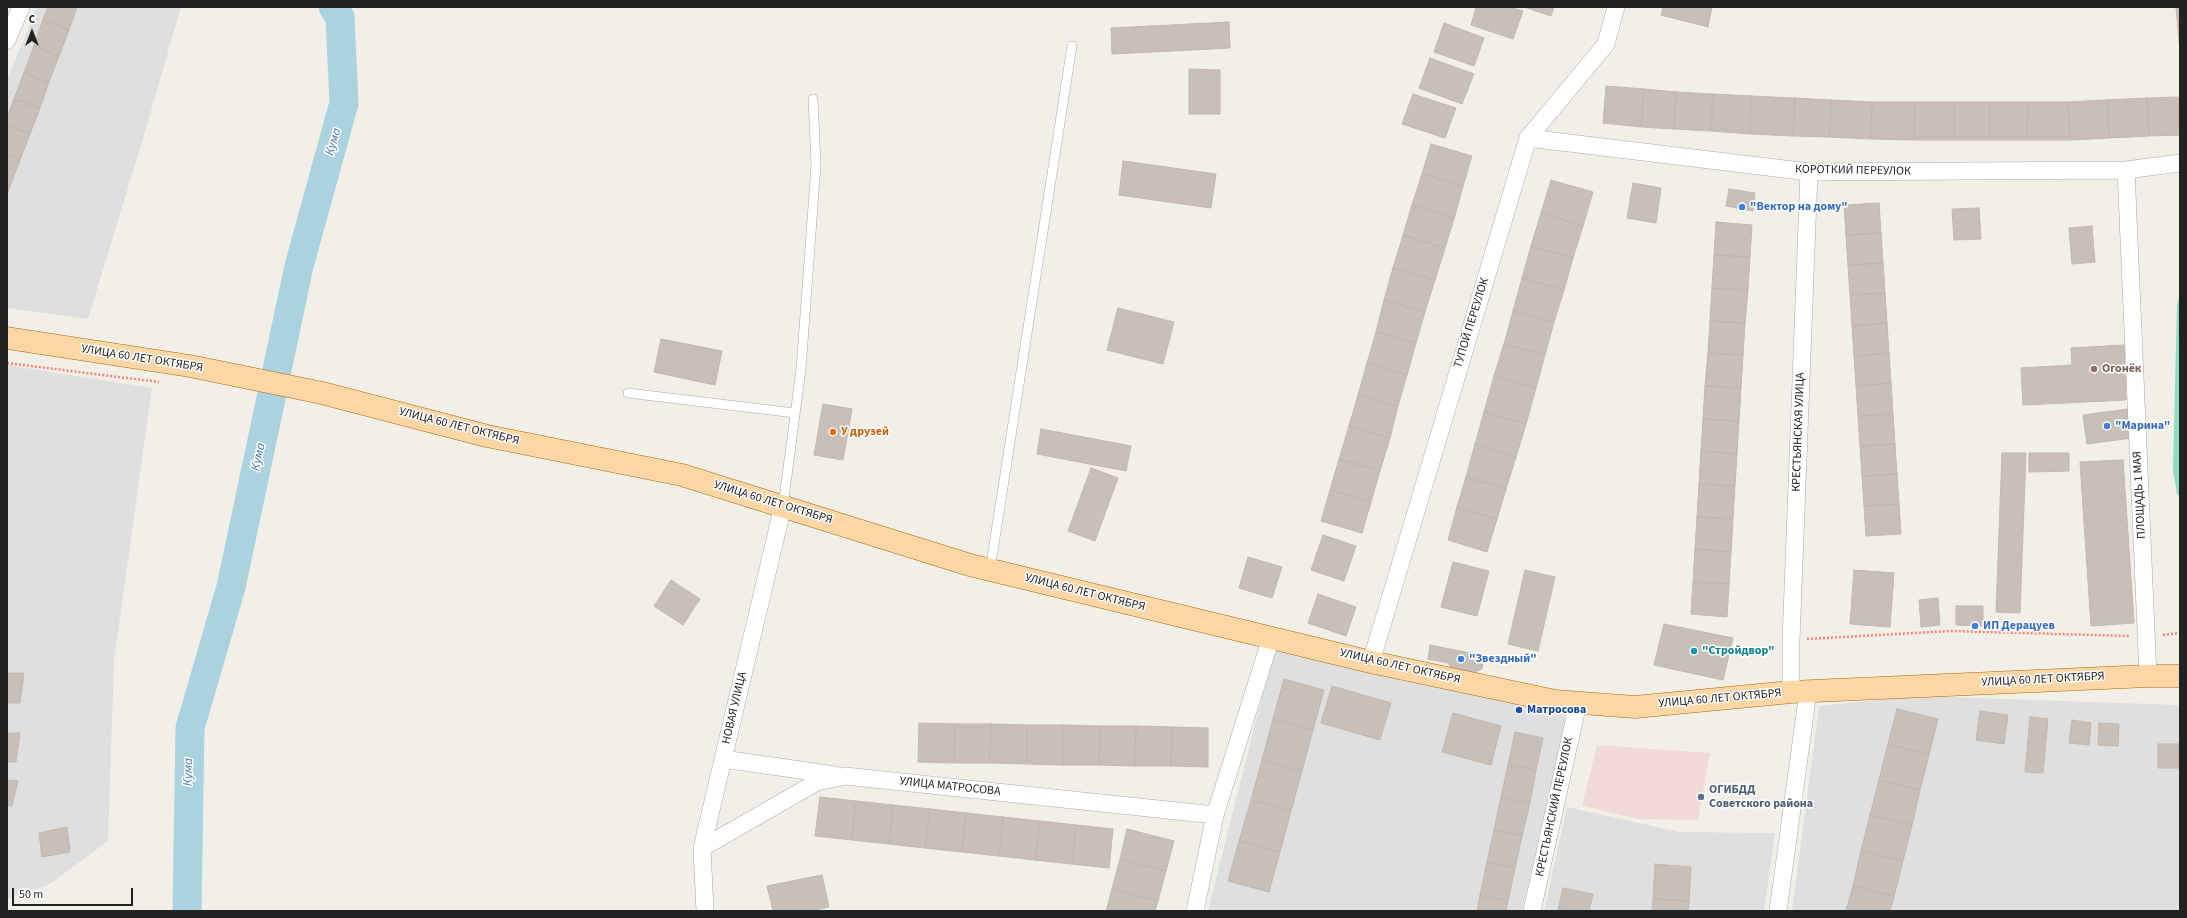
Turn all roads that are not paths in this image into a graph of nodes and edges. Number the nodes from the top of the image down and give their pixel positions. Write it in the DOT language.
graph roads {
  1 [pos="21,7"];
  2 [pos="1616,7"];
  3 [pos="7,40"];
  4 [pos="1072,46"];
  5 [pos="813,99"];
  6 [pos="1528,138"];
  7 [pos="2180,162"];
  8 [pos="2126,170"];
  9 [pos="1809,172"];
  10 [pos="7,338"];
  11 [pos="628,393"];
  12 [pos="795,413"];
  13 [pos="783,506"];
  14 [pos="990,570"];
  15 [pos="1271,638"];
  16 [pos="1371,662"];
  17 [pos="2148,676"];
  18 [pos="2180,676"];
  19 [pos="1800,692"];
  20 [pos="1578,703"];
  21 [pos="723,759"];
  22 [pos="845,776"];
  23 [pos="1215,815"];
  24 [pos="702,848"];
  25 [pos="705,911"];
  26 [pos="1195,911"];
  27 [pos="1532,911"];
  28 [pos="1778,911"];
  1 -- 3 [label="street"];
  2 -- 6 [label="street, ТУПОЙ ПЕРЕУЛОК"];
  4 -- 14 [label="lane"];
  5 -- 12 [label="lane"];
  6 -- 9 [label="street, КОРОТКИЙ ПЕРЕУЛОК"];
  6 -- 16 [label="street, ТУПОЙ ПЕРЕУЛОК"];
  7 -- 8 [label="street, КОРОТКИЙ ПЕРЕУЛОК"];
  8 -- 9 [label="street, КОРОТКИЙ ПЕРЕУЛОК"];
  8 -- 17 [label="street, ПЛОЩАДЬ 1 МАЯ"];
  9 -- 19 [label="street, КРЕСТЬЯНСКАЯ УЛИЦА"];
  10 -- 13 [label="main road, УЛИЦА 60 ЛЕТ ОКТЯБРЯ"];
  11 -- 12 [label="lane"];
  12 -- 13 [label="lane"];
  13 -- 14 [label="main road, УЛИЦА 60 ЛЕТ ОКТЯБРЯ"];
  13 -- 21 [label="street, НОВАЯ УЛИЦА"];
  14 -- 15 [label="main road, УЛИЦА 60 ЛЕТ ОКТЯБРЯ"];
  15 -- 16 [label="main road, УЛИЦА 60 ЛЕТ ОКТЯБРЯ"];
  15 -- 23 [label="street"];
  16 -- 20 [label="main road, УЛИЦА 60 ЛЕТ ОКТЯБРЯ"];
  17 -- 18 [label="main road, УЛИЦА 60 ЛЕТ ОКТЯБРЯ"];
  17 -- 19 [label="main road, УЛИЦА 60 ЛЕТ ОКТЯБРЯ"];
  19 -- 20 [label="main road, УЛИЦА 60 ЛЕТ ОКТЯБРЯ"];
  19 -- 28 [label="street, КРЕСТЬЯНСКАЯ УЛИЦА"];
  20 -- 27 [label="street, КРЕСТЬЯНСКИЙ ПЕРЕУЛОК"];
  21 -- 22 [label="street"];
  21 -- 24 [label="street, НОВАЯ УЛИЦА"];
  22 -- 23 [label="street, УЛИЦА МАТРОСОВА"];
  22 -- 24 [label="street, УЛИЦА МАТРОСОВА"];
  23 -- 26 [label="street"];
  24 -- 25 [label="street, НОВАЯ УЛИЦА"];
}
